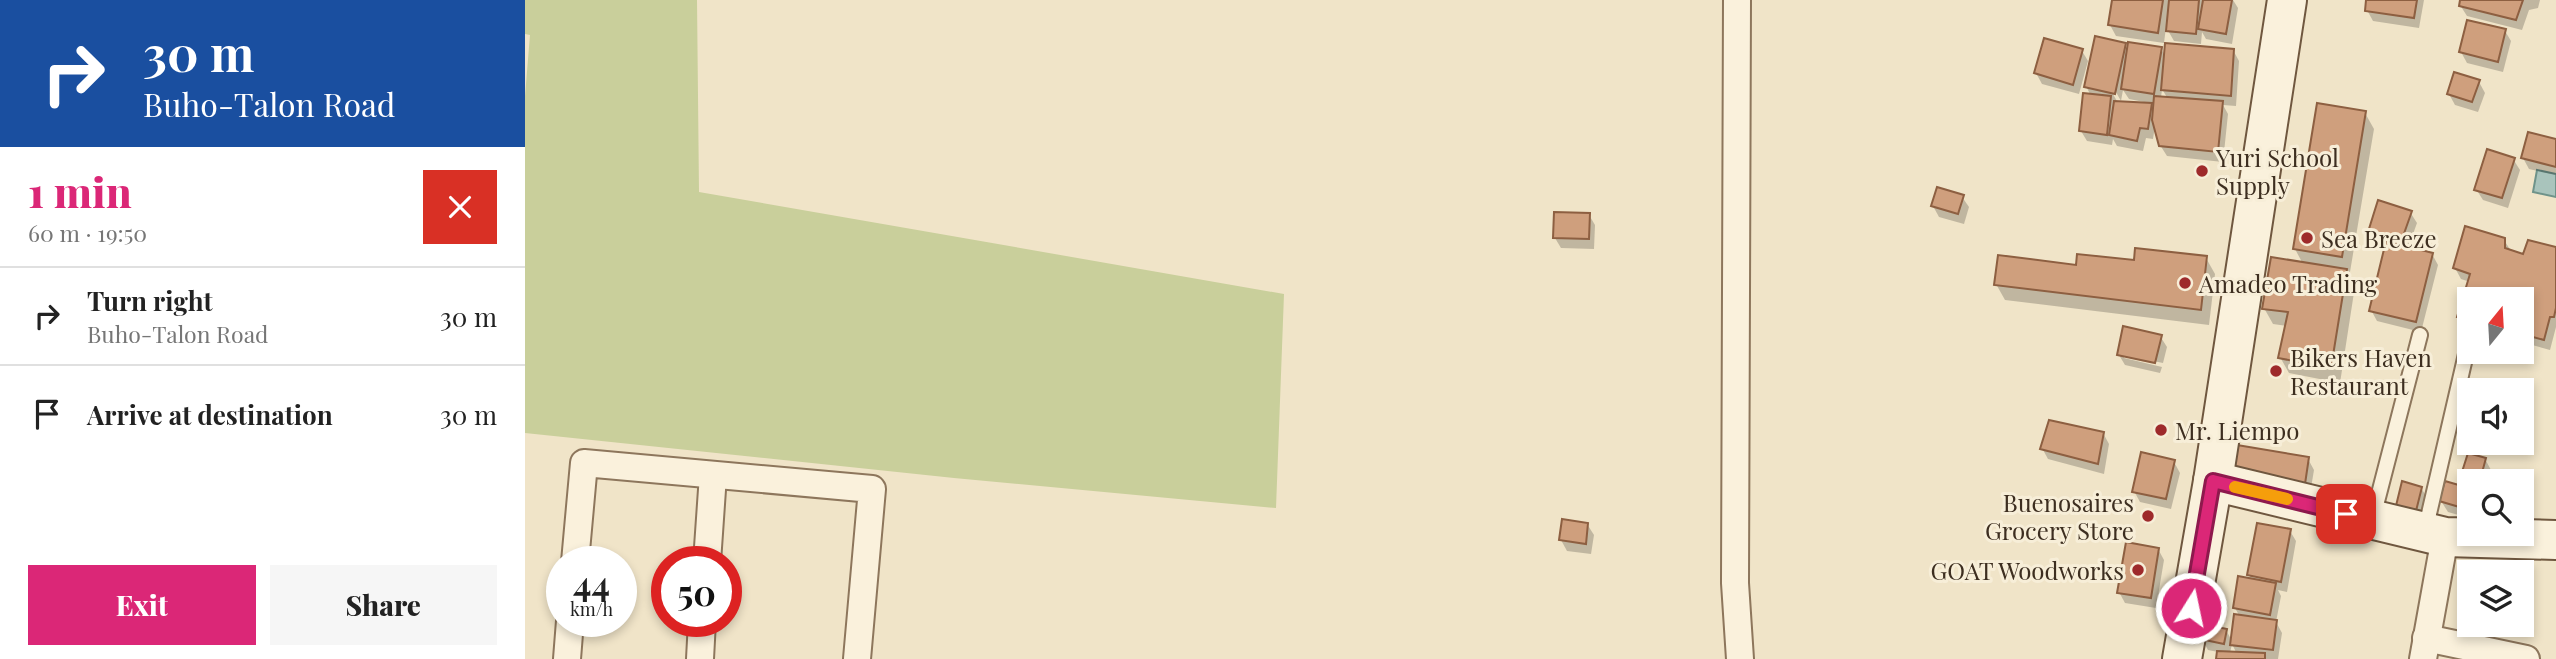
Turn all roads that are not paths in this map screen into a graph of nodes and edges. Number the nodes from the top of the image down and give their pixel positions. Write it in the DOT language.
graph roads {
  1 [pos="1737,0"];
  2 [pos="2287,0"];
  3 [pos="2420,335"];
  4 [pos="2465,364"];
  5 [pos="713,475"];
  6 [pos="2213,481"];
  7 [pos="2372,520"];
  8 [pos="2435,535"];
  9 [pos="2556,540"];
  10 [pos="576,546"];
  11 [pos="708,546"];
  12 [pos="569,637"];
  13 [pos="701,637"];
  14 [pos="2425,648"];
  15 [pos="567,659"];
  16 [pos="699,659"];
  17 [pos="857,659"];
  18 [pos="1740,659"];
  19 [pos="2182,659"];
  20 [pos="2526,659"];
  1 -- 18 [label="street"];
  2 -- 6 [label="main road"];
  3 -- 7 [label="lane"];
  4 -- 8 [label="lane"];
  5 -- 10 [label="street"];
  5 -- 11 [label="street"];
  5 -- 17 [label="street"];
  6 -- 7 [label="main road"];
  6 -- 19 [label="main road"];
  7 -- 8 [label="main road"];
  8 -- 9 [label="main road"];
  8 -- 14 [label="street"];
  12 -- 15 [label="street"];
  13 -- 16 [label="street"];
  14 -- 20 [label="street"];
}
